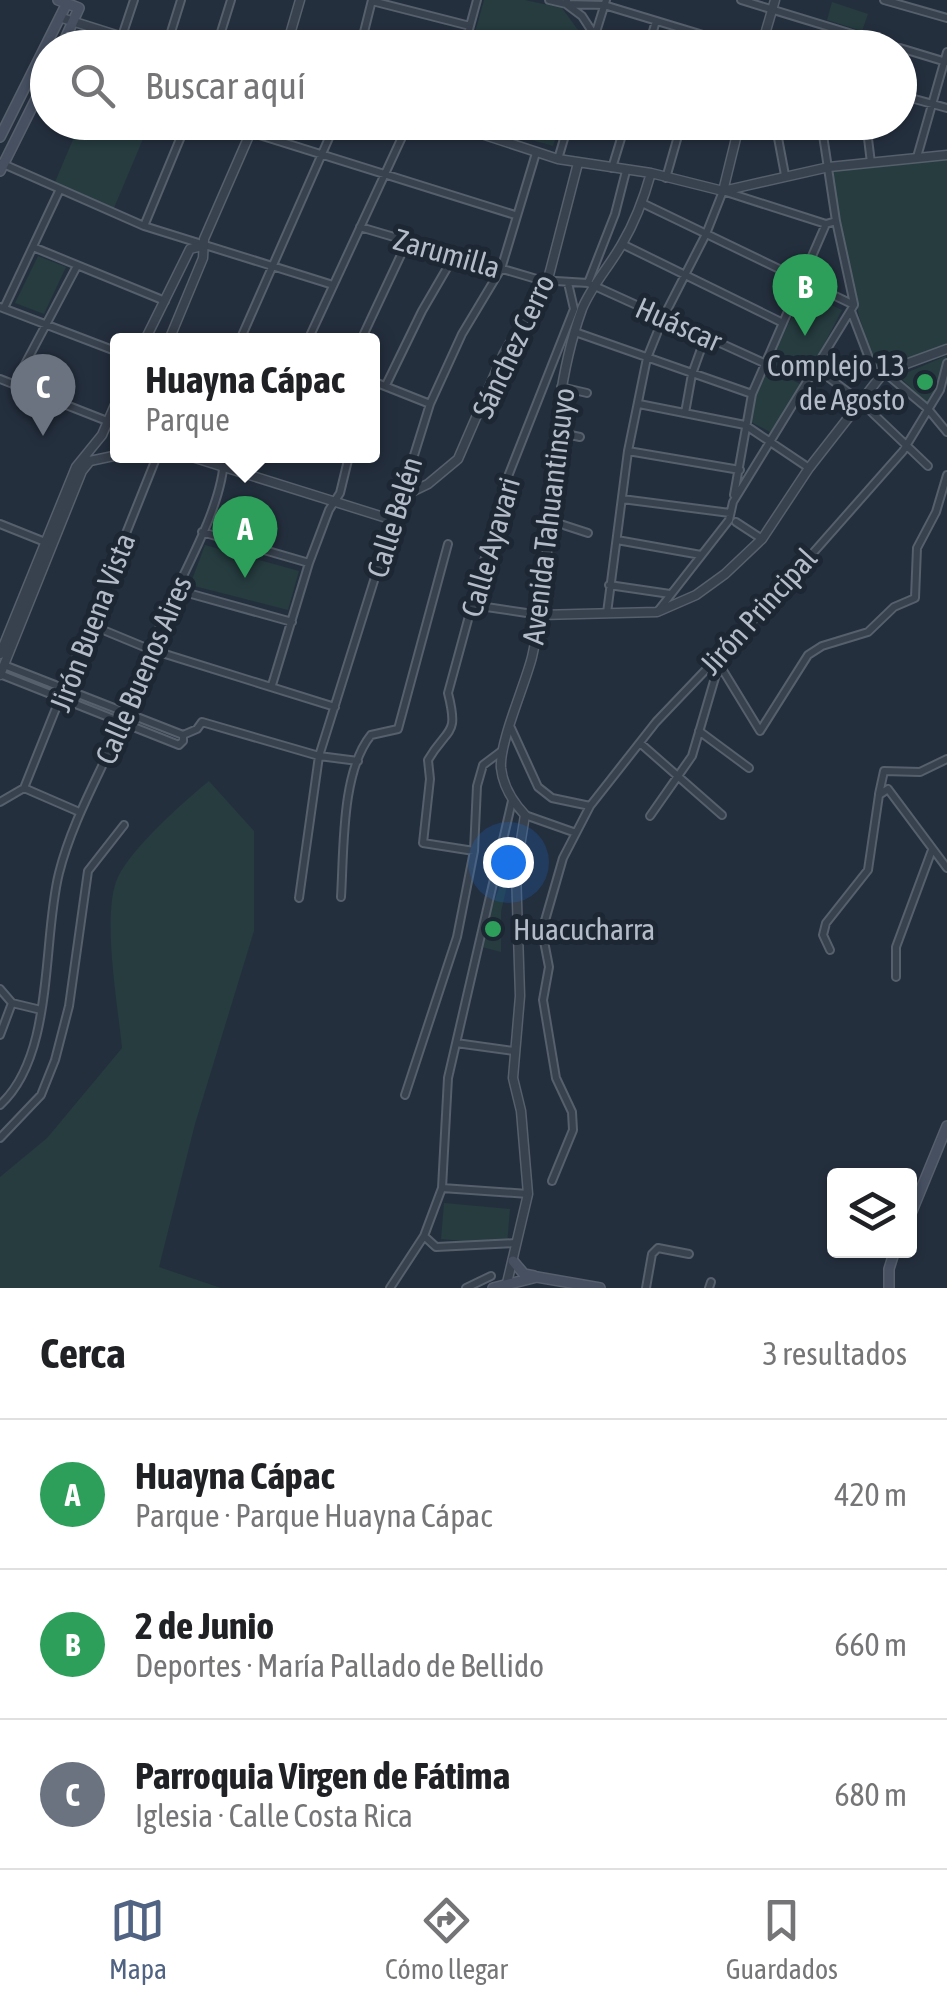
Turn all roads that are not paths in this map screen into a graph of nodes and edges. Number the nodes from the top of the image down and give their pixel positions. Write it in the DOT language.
graph roads {
  1 [pos="134,0"];
  2 [pos="180,0"];
  3 [pos="230,0"];
  4 [pos="300,0"];
  5 [pos="477,0"];
  6 [pos="549,0"];
  7 [pos="740,0"];
  8 [pos="884,0"];
  9 [pos="65,1"];
  10 [pos="372,1"];
  11 [pos="566,2"];
  12 [pos="605,3"];
  13 [pos="80,4"];
  14 [pos="773,5"];
  15 [pos="62,18"];
  16 [pos="947,18"];
  17 [pos="656,21"];
  18 [pos="74,22"];
  19 [pos="470,26"];
  20 [pos="56,30"];
  21 [pos="70,30"];
  22 [pos="101,30"];
  23 [pos="124,30"];
  24 [pos="171,30"];
  25 [pos="221,30"];
  26 [pos="291,30"];
  27 [pos="364,30"];
  28 [pos="469,30"];
  29 [pos="591,30"];
  30 [pos="597,30"];
  31 [pos="653,30"];
  32 [pos="687,30"];
  33 [pos="766,30"];
  34 [pos="846,30"];
  35 [pos="947,52"];
  36 [pos="917,53"];
  37 [pos="946,62"];
  38 [pos="30,80"];
  39 [pos="917,100"];
  40 [pos="934,104"];
  41 [pos="947,108"];
  42 [pos="30,110"];
  43 [pos="0,138"];
  44 [pos="180,140"];
  45 [pos="247,140"];
  46 [pos="277,140"];
  47 [pos="328,140"];
  48 [pos="400,140"];
  49 [pos="498,140"];
  50 [pos="564,140"];
  51 [pos="621,140"];
  52 [pos="677,140"];
  53 [pos="736,140"];
  54 [pos="779,140"];
  55 [pos="824,140"];
  56 [pos="868,140"];
  57 [pos="322,153"];
  58 [pos="536,153"];
  59 [pos="947,155"];
  60 [pos="917,157"];
  61 [pos="558,159"];
  62 [pos="578,163"];
  63 [pos="871,163"];
  64 [pos="1,166"];
  65 [pos="829,167"];
  66 [pos="612,170"];
  67 [pos="626,171"];
  68 [pos="384,174"];
  69 [pos="650,174"];
  70 [pos="786,175"];
  71 [pos="666,178"];
  72 [pos="60,189"];
  73 [pos="723,191"];
  74 [pos="642,202"];
  75 [pos="515,215"];
  76 [pos="836,221"];
  77 [pos="826,224"];
  78 [pos="144,226"];
  79 [pos="360,226"];
  80 [pos="706,234"];
  81 [pos="407,242"];
  82 [pos="622,244"];
  83 [pos="33,246"];
  84 [pos="202,246"];
  85 [pos="454,256"];
  86 [pos="272,265"];
  87 [pos="76,266"];
  88 [pos="501,269"];
  89 [pos="686,274"];
  90 [pos="548,278"];
  91 [pos="803,281"];
  92 [pos="568,283"];
  93 [pos="590,284"];
  94 [pos="333,285"];
  95 [pos="165,301"];
  96 [pos="2,307"];
  97 [pos="852,308"];
  98 [pos="578,309"];
  99 [pos="664,316"];
  100 [pos="783,323"];
  101 [pos="44,324"];
  102 [pos="575,332"];
  103 [pos="149,333"];
  104 [pos="172,333"];
  105 [pos="243,333"];
  106 [pos="311,333"];
  107 [pos="363,333"];
  108 [pos="706,335"];
  109 [pos="110,349"];
  110 [pos="947,349"];
  111 [pos="648,358"];
  112 [pos="764,363"];
  113 [pos="947,363"];
  114 [pos="816,368"];
  115 [pos="692,374"];
  116 [pos="880,376"];
  117 [pos="0,379"];
  118 [pos="380,383"];
  119 [pos="14,385"];
  120 [pos="386,385"];
  121 [pos="561,387"];
  122 [pos="587,393"];
  123 [pos="752,394"];
  124 [pos="860,402"];
  125 [pos="430,404"];
  126 [pos="638,404"];
  127 [pos="928,409"];
  128 [pos="684,413"];
  129 [pos="110,415"];
  130 [pos="107,422"];
  131 [pos="745,425"];
  132 [pos="555,431"];
  133 [pos="947,432"];
  134 [pos="102,435"];
  135 [pos="580,438"];
  136 [pos="770,442"];
  137 [pos="907,446"];
  138 [pos="110,447"];
  139 [pos="628,451"];
  140 [pos="110,456"];
  141 [pos="87,458"];
  142 [pos="154,463"];
  143 [pos="223,463"];
  144 [pos="232,463"];
  145 [pos="347,463"];
  146 [pos="928,466"];
  147 [pos="809,468"];
  148 [pos="740,470"];
  149 [pos="947,476"];
  150 [pos="401,497"];
  151 [pos="622,498"];
  152 [pos="335,502"];
  153 [pos="733,502"];
  154 [pos="730,513"];
  155 [pos="393,520"];
  156 [pos="548,520"];
  157 [pos="736,522"];
  158 [pos="0,524"];
  159 [pos="202,532"];
  160 [pos="588,533"];
  161 [pos="762,539"];
  162 [pos="616,540"];
  163 [pos="49,543"];
  164 [pos="448,544"];
  165 [pos="703,556"];
  166 [pos="309,563"];
  167 [pos="610,584"];
  168 [pos="177,590"];
  169 [pos="670,594"];
  170 [pos="473,605"];
  171 [pos="657,612"];
  172 [pos="607,613"];
  173 [pos="540,615"];
  174 [pos="292,622"];
  175 [pos="91,625"];
  176 [pos="149,649"];
  177 [pos="0,654"];
  178 [pos="718,661"];
  179 [pos="1,670"];
  180 [pos="272,685"];
  181 [pos="66,689"];
  182 [pos="62,698"];
  183 [pos="335,707"];
  184 [pos="126,713"];
  185 [pos="122,722"];
  186 [pos="511,728"];
  187 [pos="699,732"];
  188 [pos="183,736"];
  189 [pos="640,743"];
  190 [pos="503,750"];
  191 [pos="319,756"];
  192 [pos="947,759"];
  193 [pos="358,762"];
  194 [pos="749,768"];
  195 [pos="677,777"];
  196 [pos="24,788"];
  197 [pos="879,795"];
  198 [pos="512,801"];
  199 [pos="0,802"];
  200 [pos="590,806"];
  201 [pos="78,811"];
  202 [pos="525,815"];
  203 [pos="722,815"];
  204 [pos="650,816"];
  205 [pos="124,825"];
  206 [pos="576,833"];
  207 [pos="932,849"];
  208 [pos="474,851"];
  209 [pos="947,868"];
  210 [pos="341,897"];
  211 [pos="299,898"];
  212 [pos="830,950"];
  213 [pos="896,976"];
  214 [pos="0,990"];
  215 [pos="12,1003"];
  216 [pos="41,1010"];
  217 [pos="0,1035"];
  218 [pos="456,1043"];
  219 [pos="514,1051"];
  220 [pos="405,1095"];
  221 [pos="0,1105"];
  222 [pos="947,1126"];
  223 [pos="0,1138"];
  224 [pos="552,1181"];
  225 [pos="442,1188"];
  226 [pos="528,1194"];
  227 [pos="917,1199"];
  228 [pos="424,1236"];
  229 [pos="516,1243"];
  230 [pos="690,1254"];
  231 [pos="892,1258"];
  232 [pos="513,1262"];
  233 [pos="490,1276"];
  234 [pos="537,1277"];
  235 [pos="507,1283"];
  236 [pos="577,1285"];
  237 [pos="390,1288"];
  238 [pos="466,1288"];
  239 [pos="492,1288"];
  240 [pos="600,1288"];
  241 [pos="646,1288"];
  242 [pos="889,1288"];
  1 -- 23 [label="street"];
  2 -- 24 [label="street"];
  3 -- 25 [label="street"];
  4 -- 26 [label="street"];
  5 -- 19 [label="street"];
  6 -- 11 [label="street"];
  7 -- 14 [label="street"];
  8 -- 16 [label="street"];
  9 -- 13 [label="main road"];
  9 -- 15 [label="main road"];
  10 -- 19 [label="street"];
  10 -- 27 [label="street"];
  11 -- 12 [label="street"];
  11 -- 29 [label="street"];
  12 -- 17 [label="street"];
  12 -- 30 [label="street"];
  13 -- 18 [label="main road"];
  14 -- 33 [label="street"];
  14 -- 34 [label="street"];
  15 -- 18 [label="street"];
  15 -- 20 [label="main road"];
  17 -- 31 [label="street"];
  17 -- 32 [label="street"];
  18 -- 21 [label="main road"];
  18 -- 22 [label="street"];
  19 -- 28 [label="street"];
  35 -- 37 [label="street"];
  36 -- 37 [label="street"];
  37 -- 40 [label="street"];
  38 -- 43 [label="main road"];
  39 -- 40 [label="street"];
  40 -- 41 [label="street"];
  40 -- 60 [label="street"];
  42 -- 64 [label="main road"];
  44 -- 78 [label="street"];
  45 -- 84 [label="street"];
  46 -- 57 [label="street"];
  47 -- 57 [label="street"];
  48 -- 68 [label="street"];
  49 -- 58 [label="street"];
  50 -- 61 [label="street"];
  51 -- 66 [label="street"];
  52 -- 71 [label="street"];
  53 -- 73 [label="street"];
  54 -- 70 [label="street"];
  55 -- 65 [label="street"];
  56 -- 63 [label="street"];
  57 -- 68 [label="street"];
  57 -- 86 [label="street"];
  58 -- 61 [label="street"];
  58 -- 75 [label="street, Calle Belén"];
  59 -- 60 [label="street"];
  60 -- 63 [label="street"];
  61 -- 62 [label="street"];
  62 -- 66 [label="street"];
  62 -- 90 [label="street, Sánchez Cerro"];
  63 -- 65 [label="street"];
  64 -- 72 [label="street"];
  65 -- 70 [label="street"];
  65 -- 76 [label="street"];
  66 -- 67 [label="street"];
  67 -- 69 [label="street"];
  67 -- 93 [label="street"];
  68 -- 75 [label="street"];
  68 -- 79 [label="street"];
  69 -- 71 [label="street"];
  69 -- 74 [label="street, Avenida Tahuantinsuyo"];
  70 -- 73 [label="street"];
  71 -- 73 [label="street"];
  72 -- 78 [label="street"];
  72 -- 83 [label="street"];
  73 -- 77 [label="street"];
  73 -- 80 [label="street"];
  74 -- 80 [label="street"];
  74 -- 82 [label="street, Avenida Tahuantinsuyo"];
  75 -- 88 [label="street, Calle Belén"];
  76 -- 77 [label="street"];
  76 -- 97 [label="street"];
  77 -- 91 [label="street"];
  78 -- 84 [label="street"];
  79 -- 81 [label="street, Zarumilla"];
  79 -- 94 [label="street"];
  80 -- 89 [label="street"];
  80 -- 91 [label="street"];
  81 -- 85 [label="street, Zarumilla"];
  81 -- 107 [label="street"];
  82 -- 89 [label="street"];
  82 -- 93 [label="street, Avenida Tahuantinsuyo"];
  83 -- 87 [label="street"];
  83 -- 96 [label="street"];
  84 -- 86 [label="street"];
  84 -- 95 [label="street"];
  84 -- 104 [label="street"];
  85 -- 88 [label="street, Zarumilla"];
  85 -- 120 [label="street"];
  86 -- 94 [label="street"];
  86 -- 105 [label="street"];
  87 -- 95 [label="street"];
  87 -- 101 [label="street"];
  88 -- 90 [label="street, Zarumilla"];
  88 -- 125 [label="street, Calle Belén"];
  89 -- 99 [label="street"];
  89 -- 100 [label="street"];
  90 -- 92 [label="street, Zarumilla"];
  90 -- 150 [label="street, Sánchez Cerro"];
  91 -- 97 [label="street"];
  91 -- 100 [label="street"];
  92 -- 93 [label="street, Zarumilla"];
  92 -- 98 [label="street"];
  93 -- 98 [label="street, Avenida Tahuantinsuyo"];
  93 -- 99 [label="street, Huáscar"];
  94 -- 106 [label="street"];
  95 -- 103 [label="street"];
  96 -- 101 [label="street"];
  97 -- 114 [label="street"];
  97 -- 116 [label="street"];
  98 -- 102 [label="street, Avenida Tahuantinsuyo"];
  98 -- 170 [label="street, Calle Ayavari"];
  99 -- 108 [label="street, Huáscar"];
  99 -- 111 [label="street"];
  100 -- 112 [label="street"];
  101 -- 109 [label="street"];
  101 -- 119 [label="street"];
  102 -- 111 [label="street"];
  102 -- 121 [label="street, Avenida Tahuantinsuyo"];
  108 -- 112 [label="street, Huáscar"];
  108 -- 115 [label="street"];
  110 -- 116 [label="street"];
  111 -- 115 [label="street"];
  111 -- 126 [label="street"];
  112 -- 123 [label="street"];
  113 -- 127 [label="street, Jirón Principal"];
  114 -- 124 [label="street"];
  114 -- 136 [label="street"];
  115 -- 123 [label="street"];
  115 -- 128 [label="street"];
  116 -- 124 [label="street"];
  116 -- 127 [label="street"];
  117 -- 119 [label="street"];
  118 -- 120 [label="street"];
  119 -- 130 [label="street"];
  120 -- 125 [label="street"];
  121 -- 122 [label="street"];
  121 -- 132 [label="street, Avenida Tahuantinsuyo"];
  123 -- 131 [label="street"];
  124 -- 137 [label="street"];
  124 -- 147 [label="street"];
  125 -- 150 [label="street, Calle Belén"];
  126 -- 128 [label="street"];
  126 -- 139 [label="street"];
  127 -- 133 [label="street"];
  127 -- 137 [label="street, Jirón Principal"];
  128 -- 131 [label="street"];
  129 -- 130 [label="street"];
  130 -- 134 [label="street"];
  131 -- 136 [label="street"];
  131 -- 148 [label="street"];
  132 -- 135 [label="street"];
  132 -- 156 [label="street, Avenida Tahuantinsuyo"];
  134 -- 138 [label="street"];
  134 -- 141 [label="street"];
  136 -- 147 [label="street"];
  136 -- 153 [label="street"];
  137 -- 146 [label="street"];
  137 -- 178 [label="street, Jirón Principal"];
  139 -- 148 [label="street"];
  139 -- 151 [label="street"];
  140 -- 141 [label="street"];
  141 -- 163 [label="street"];
  142 -- 175 [label="street, Jirón Buena Vista"];
  143 -- 159 [label="street, Calle Buenos Aires"];
  144 -- 152 [label="street"];
  145 -- 152 [label="street"];
  147 -- 161 [label="street"];
  148 -- 153 [label="street"];
  149 -- 178 [label="street"];
  150 -- 155 [label="street, Calle Belén"];
  151 -- 154 [label="street"];
  151 -- 162 [label="street"];
  152 -- 155 [label="street"];
  152 -- 166 [label="street"];
  153 -- 154 [label="street"];
  154 -- 165 [label="street"];
  155 -- 183 [label="street, Calle Belén"];
  156 -- 160 [label="street"];
  156 -- 173 [label="street, Avenida Tahuantinsuyo"];
  157 -- 161 [label="street"];
  158 -- 163 [label="street"];
  159 -- 166 [label="street"];
  159 -- 168 [label="street, Calle Buenos Aires"];
  161 -- 171 [label="street"];
  162 -- 165 [label="street"];
  162 -- 167 [label="street"];
  163 -- 177 [label="street"];
  163 -- 179 [label="street"];
  164 -- 193 [label="street"];
  165 -- 169 [label="street"];
  166 -- 174 [label="street"];
  167 -- 169 [label="street"];
  167 -- 172 [label="street"];
  168 -- 174 [label="street"];
  168 -- 176 [label="street, Calle Buenos Aires"];
  169 -- 171 [label="street"];
  170 -- 173 [label="street"];
  170 -- 208 [label="street, Calle Ayavari"];
  171 -- 172 [label="street"];
  172 -- 173 [label="street"];
  173 -- 186 [label="street, Avenida Tahuantinsuyo"];
  174 -- 180 [label="street"];
  175 -- 176 [label="street"];
  175 -- 181 [label="street, Jirón Buena Vista"];
  176 -- 180 [label="street"];
  176 -- 184 [label="street, Calle Buenos Aires"];
  178 -- 187 [label="street"];
  178 -- 189 [label="street, Jirón Principal"];
  179 -- 181 [label="street"];
  179 -- 182 [label="street"];
  180 -- 183 [label="street"];
  181 -- 182 [label="street, Jirón Buena Vista"];
  181 -- 184 [label="street"];
  182 -- 185 [label="street"];
  182 -- 196 [label="street, Jirón Buena Vista"];
  183 -- 191 [label="street, Calle Belén"];
  184 -- 185 [label="street, Calle Buenos Aires"];
  184 -- 188 [label="street"];
  185 -- 188 [label="street"];
  185 -- 216 [label="street, Calle Buenos Aires"];
  186 -- 190 [label="street, Avenida Tahuantinsuyo"];
  186 -- 200 [label="street"];
  187 -- 194 [label="street"];
  187 -- 195 [label="street"];
  188 -- 191 [label="street"];
  189 -- 195 [label="street"];
  189 -- 200 [label="street, Jirón Principal"];
  190 -- 198 [label="street, Avenida Tahuantinsuyo"];
  190 -- 208 [label="street"];
  191 -- 193 [label="street"];
  191 -- 211 [label="street, Calle Belén"];
  192 -- 197 [label="street"];
  193 -- 210 [label="street"];
  195 -- 203 [label="street"];
  195 -- 204 [label="street"];
  196 -- 199 [label="street"];
  196 -- 201 [label="street"];
  197 -- 207 [label="street"];
  197 -- 212 [label="street"];
  198 -- 202 [label="street"];
  198 -- 218 [label="street"];
  200 -- 206 [label="street, Jirón Principal"];
  202 -- 206 [label="street"];
  202 -- 219 [label="street"];
  205 -- 223 [label="street"];
  206 -- 224 [label="street, Jirón Principal"];
  207 -- 209 [label="street"];
  207 -- 213 [label="street"];
  208 -- 220 [label="street"];
  214 -- 215 [label="street"];
  215 -- 216 [label="street"];
  215 -- 217 [label="street"];
  216 -- 221 [label="street, Calle Buenos Aires"];
  218 -- 219 [label="street"];
  218 -- 225 [label="street"];
  219 -- 226 [label="street"];
  222 -- 227 [label="main road"];
  225 -- 226 [label="street"];
  225 -- 228 [label="street"];
  226 -- 229 [label="street"];
  228 -- 229 [label="street"];
  228 -- 237 [label="street"];
  229 -- 232 [label="street"];
  230 -- 241 [label="street"];
  231 -- 242 [label="main road"];
  232 -- 234 [label="main road"];
  232 -- 235 [label="street"];
  233 -- 238 [label="street"];
  234 -- 235 [label="main road"];
  234 -- 236 [label="main road"];
  235 -- 239 [label="main road"];
  236 -- 240 [label="main road"];
}
